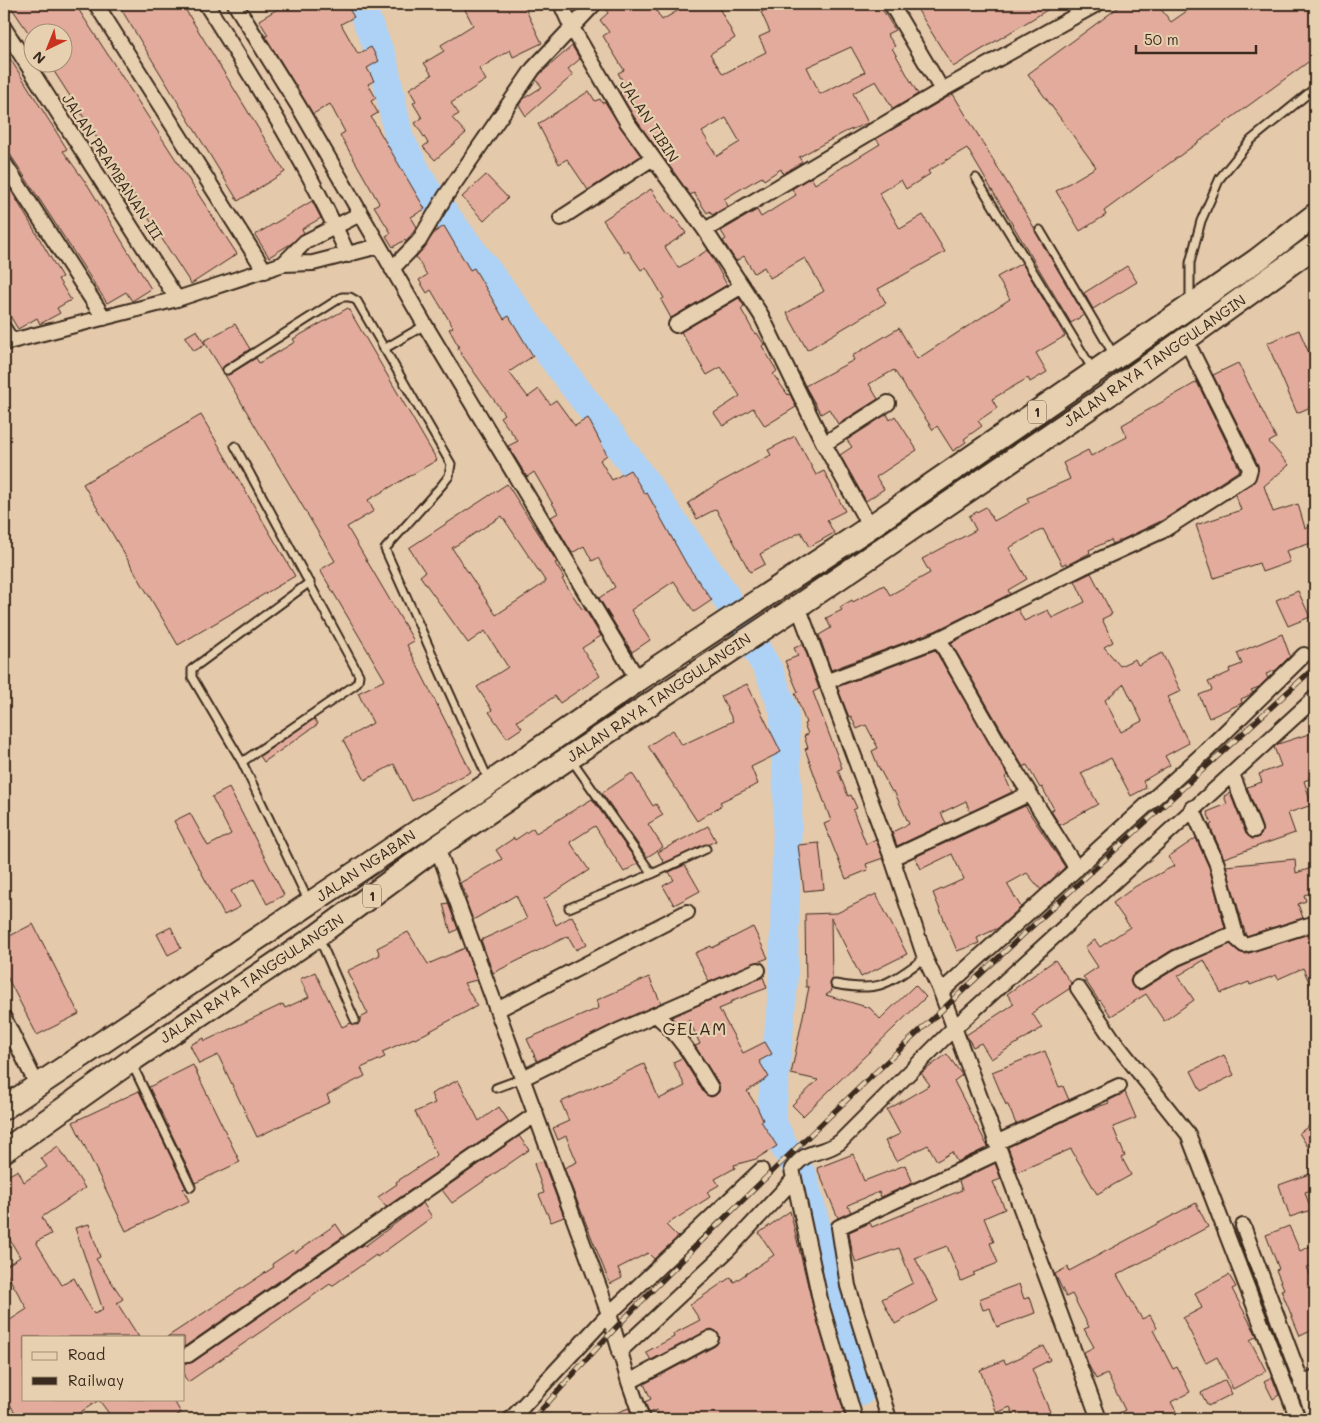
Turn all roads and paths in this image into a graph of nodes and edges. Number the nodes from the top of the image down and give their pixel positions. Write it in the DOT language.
graph roads {
  1 [pos="96,4"];
  2 [pos="206,4"];
  3 [pos="235,4"];
  4 [pos="561,4"];
  5 [pos="594,4"];
  6 [pos="892,4"];
  7 [pos="1097,4"];
  8 [pos="571,26"];
  9 [pos="4,28"];
  10 [pos="1315,88"];
  11 [pos="942,90"];
  12 [pos="652,158"];
  13 [pos="4,163"];
  14 [pos="976,178"];
  15 [pos="360,214"];
  16 [pos="1315,215"];
  17 [pos="561,218"];
  18 [pos="336,227"];
  19 [pos="705,230"];
  20 [pos="1040,230"];
  21 [pos="379,246"];
  22 [pos="1315,246"];
  23 [pos="348,255"];
  24 [pos="1257,260"];
  25 [pos="283,264"];
  26 [pos="392,269"];
  27 [pos="265,271"];
  28 [pos="1271,279"];
  29 [pos="1227,280"];
  30 [pos="742,286"];
  31 [pos="176,299"];
  32 [pos="1240,302"];
  33 [pos="1190,306"];
  34 [pos="104,318"];
  35 [pos="425,325"];
  36 [pos="676,326"];
  37 [pos="6,337"];
  38 [pos="1186,340"];
  39 [pos="384,349"];
  40 [pos="1116,358"];
  41 [pos="227,370"];
  42 [pos="1094,373"];
  43 [pos="888,403"];
  44 [pos="824,444"];
  45 [pos="235,446"];
  46 [pos="870,527"];
  47 [pos="310,582"];
  48 [pos="798,606"];
  49 [pos="726,622"];
  50 [pos="939,639"];
  51 [pos="1304,655"];
  52 [pos="638,680"];
  53 [pos="828,680"];
  54 [pos="1315,698"];
  55 [pos="570,757"];
  56 [pos="242,762"];
  57 [pos="1232,774"];
  58 [pos="490,783"];
  59 [pos="1029,794"];
  60 [pos="1192,808"];
  61 [pos="1254,830"];
  62 [pos="437,848"];
  63 [pos="706,850"];
  64 [pos="892,858"];
  65 [pos="1077,869"];
  66 [pos="652,874"];
  67 [pos="310,904"];
  68 [pos="569,908"];
  69 [pos="687,912"];
  70 [pos="1309,925"];
  71 [pos="1235,933"];
  72 [pos="318,935"];
  73 [pos="925,958"];
  74 [pos="758,970"];
  75 [pos="1139,981"];
  76 [pos="835,984"];
  77 [pos="1078,988"];
  78 [pos="941,992"];
  79 [pos="497,1010"];
  80 [pos="656,1015"];
  81 [pos="4,1018"];
  82 [pos="355,1020"];
  83 [pos="953,1029"];
  84 [pos="131,1061"];
  85 [pos="522,1078"];
  86 [pos="37,1085"];
  87 [pos="1119,1086"];
  88 [pos="496,1088"];
  89 [pos="711,1088"];
  90 [pos="4,1108"];
  91 [pos="536,1114"];
  92 [pos="997,1147"];
  93 [pos="4,1151"];
  94 [pos="795,1169"];
  95 [pos="761,1170"];
  96 [pos="191,1187"];
  97 [pos="1243,1226"];
  98 [pos="609,1314"];
  99 [pos="711,1338"];
  100 [pos="620,1352"];
  101 [pos="188,1355"];
  102 [pos="1315,1377"];
  103 [pos="629,1382"];
  104 [pos="1301,1384"];
  105 [pos="1306,1411"];
  106 [pos="511,1419"];
  107 [pos="642,1419"];
  108 [pos="855,1419"];
  109 [pos="890,1419"];
  110 [pos="1099,1419"];
  1 -- 27 [label="street"];
  2 -- 18 [label="street"];
  3 -- 15 [label="street"];
  4 -- 8 [label="street, JALAN TIBIN"];
  5 -- 8 [label="street"];
  6 -- 11 [label="street"];
  7 -- 11 [label="street"];
  8 -- 12 [label="street, JALAN TIBIN"];
  8 -- 26 [label="street"];
  9 -- 31 [label="street, JALAN PRAMBANAN III"];
  10 -- 33 [label="lane"];
  11 -- 19 [label="street"];
  12 -- 17 [label="street"];
  12 -- 19 [label="street, JALAN TIBIN"];
  13 -- 34 [label="street"];
  14 -- 42 [label="lane"];
  15 -- 18 [label="street"];
  15 -- 21 [label="street"];
  16 -- 24 [label="highway, JALAN RAYA TANGGULANGIN / 1"];
  18 -- 23 [label="street"];
  18 -- 25 [label="street"];
  19 -- 30 [label="street, JALAN TIBIN"];
  20 -- 40 [label="lane"];
  21 -- 23 [label="street"];
  21 -- 26 [label="street"];
  22 -- 28 [label="highway, JALAN RAYA TANGGULANGIN / 1"];
  23 -- 25 [label="street"];
  24 -- 28 [label="highway"];
  24 -- 29 [label="highway, JALAN RAYA TANGGULANGIN / 1"];
  25 -- 27 [label="street"];
  26 -- 35 [label="street"];
  27 -- 31 [label="street"];
  28 -- 32 [label="highway, JALAN RAYA TANGGULANGIN / 1"];
  29 -- 32 [label="highway"];
  29 -- 33 [label="highway, JALAN RAYA TANGGULANGIN / 1"];
  30 -- 36 [label="street"];
  30 -- 44 [label="street, JALAN TIBIN"];
  31 -- 34 [label="street"];
  32 -- 38 [label="highway, JALAN RAYA TANGGULANGIN / 1"];
  33 -- 40 [label="highway, JALAN RAYA TANGGULANGIN / 1"];
  34 -- 37 [label="street"];
  35 -- 39 [label="lane"];
  35 -- 52 [label="street"];
  38 -- 48 [label="highway, JALAN RAYA TANGGULANGIN / 1"];
  38 -- 50 [label="street"];
  39 -- 41 [label="lane"];
  39 -- 58 [label="lane"];
  40 -- 42 [label="highway, JALAN RAYA TANGGULANGIN / 1"];
  42 -- 46 [label="highway, JALAN RAYA TANGGULANGIN / 1"];
  43 -- 44 [label="street"];
  44 -- 46 [label="street, JALAN TIBIN"];
  45 -- 47 [label="lane"];
  46 -- 49 [label="highway, JALAN RAYA TANGGULANGIN / 1"];
  47 -- 56 [label="lane"];
  47 -- 56 [label="lane"];
  48 -- 53 [label="street"];
  48 -- 55 [label="highway, JALAN RAYA TANGGULANGIN / 1"];
  49 -- 52 [label="highway, JALAN NGABAN / 1"];
  50 -- 53 [label="street"];
  50 -- 59 [label="street"];
  51 -- 65 [label="street"];
  52 -- 58 [label="highway, JALAN NGABAN / 1"];
  53 -- 64 [label="street"];
  54 -- 57 [label="street"];
  55 -- 62 [label="highway, JALAN RAYA TANGGULANGIN / 1"];
  55 -- 66 [label="lane"];
  56 -- 67 [label="lane"];
  57 -- 60 [label="street"];
  57 -- 61 [label="street"];
  58 -- 67 [label="highway, JALAN NGABAN / 1"];
  59 -- 64 [label="street"];
  59 -- 65 [label="street"];
  60 -- 71 [label="street"];
  60 -- 83 [label="street"];
  62 -- 72 [label="highway, JALAN RAYA TANGGULANGIN / 1"];
  62 -- 79 [label="street"];
  63 -- 66 [label="lane"];
  64 -- 73 [label="street"];
  65 -- 78 [label="street"];
  66 -- 68 [label="lane"];
  67 -- 86 [label="highway, JALAN NGABAN / 1"];
  69 -- 79 [label="street"];
  70 -- 71 [label="street"];
  71 -- 75 [label="street"];
  72 -- 82 [label="lane"];
  72 -- 84 [label="highway, JALAN RAYA TANGGULANGIN / 1"];
  73 -- 76 [label="lane"];
  73 -- 78 [label="street"];
  74 -- 80 [label="street"];
  77 -- 105 [label="street"];
  78 -- 83 [label="street"];
  79 -- 85 [label="street"];
  80 -- 85 [label="street"];
  80 -- 89 [label="street"];
  81 -- 86 [label="street"];
  83 -- 92 [label="street"];
  83 -- 94 [label="street"];
  84 -- 93 [label="highway, JALAN RAYA TANGGULANGIN / 1"];
  84 -- 96 [label="lane"];
  85 -- 88 [label="lane"];
  85 -- 91 [label="street"];
  86 -- 90 [label="highway, JALAN NGABAN / 1"];
  87 -- 92 [label="street"];
  91 -- 98 [label="street"];
  91 -- 101 [label="street"];
  92 -- 109 [label="street"];
  92 -- 110 [label="street"];
  94 -- 100 [label="street"];
  94 -- 108 [label="street"];
  95 -- 98 [label="street"];
  97 -- 104 [label="street"];
  98 -- 100 [label="street"];
  98 -- 106 [label="street"];
  99 -- 103 [label="street"];
  100 -- 103 [label="street"];
  102 -- 104 [label="street"];
  103 -- 107 [label="street"];
  104 -- 105 [label="street"];
}
